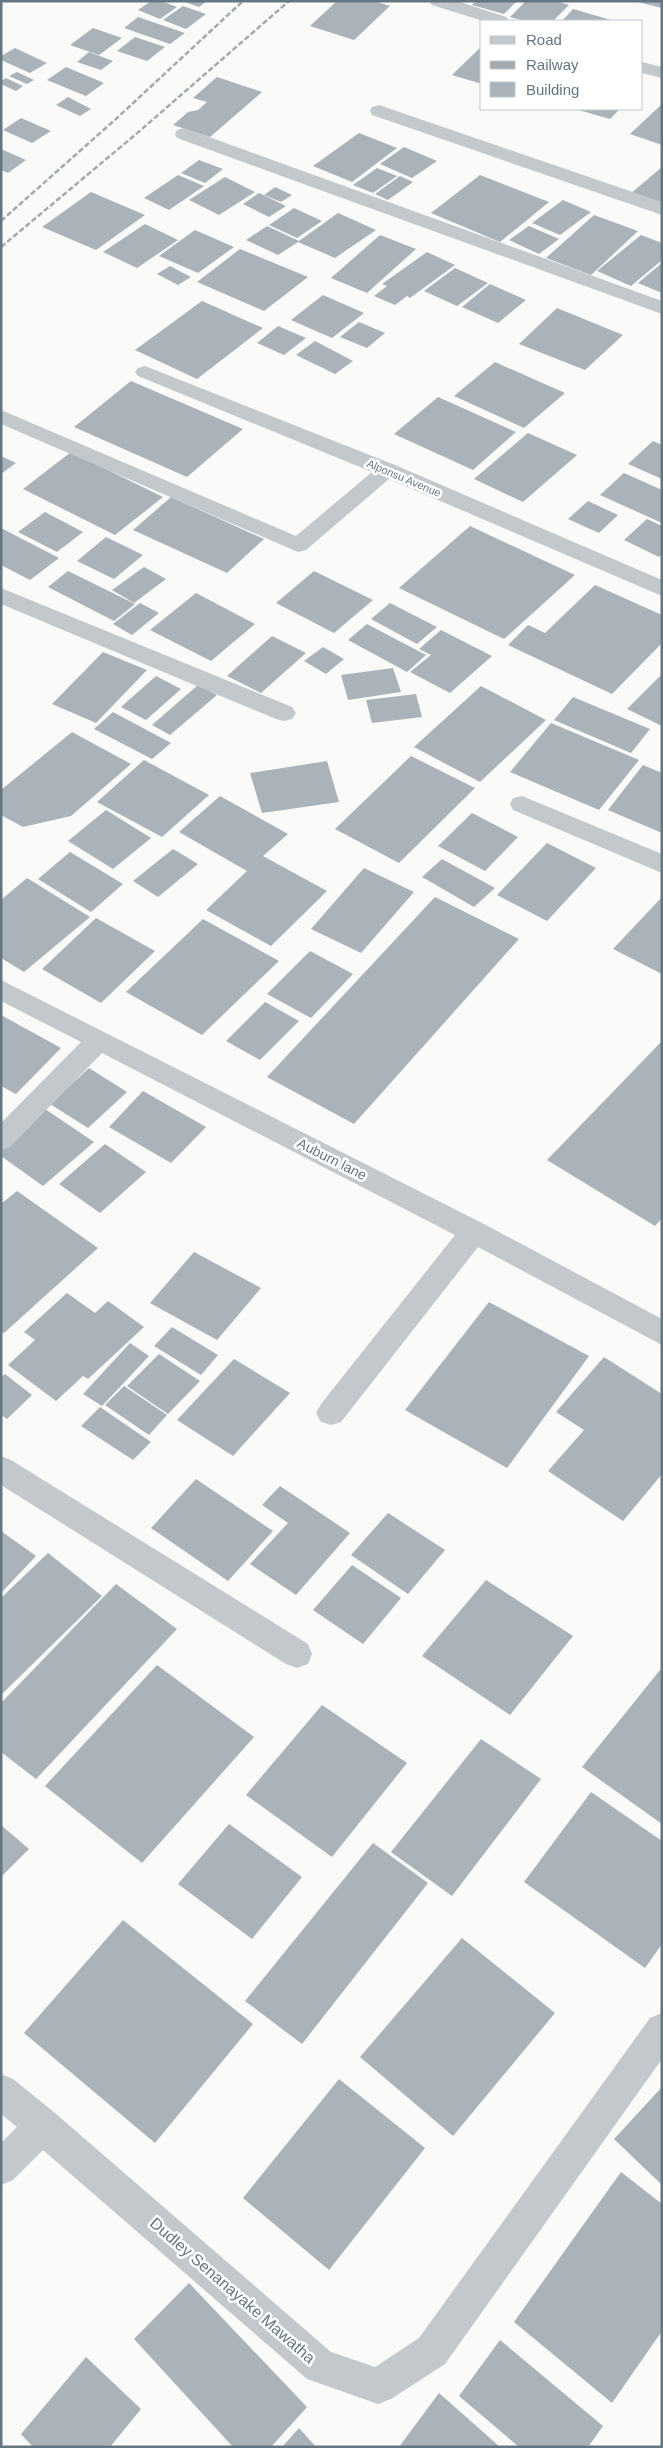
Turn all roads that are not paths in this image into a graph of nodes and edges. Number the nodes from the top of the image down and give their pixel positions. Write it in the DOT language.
graph roads {
  1 [pos="438,1"];
  2 [pos="497,20"];
  3 [pos="643,67"];
  4 [pos="662,73"];
  5 [pos="380,111"];
  6 [pos="184,134"];
  7 [pos="662,209"];
  8 [pos="662,308"];
  9 [pos="144,372"];
  10 [pos="1,416"];
  11 [pos="387,470"];
  12 [pos="662,589"];
  13 [pos="1,595"];
  14 [pos="284,712"];
  15 [pos="522,804"];
  16 [pos="662,864"];
  17 [pos="1,989"];
  18 [pos="98,1040"];
  19 [pos="1,1140"];
  20 [pos="474,1232"];
  21 [pos="662,1332"];
  22 [pos="331,1413"];
  23 [pos="1,1469"];
  24 [pos="297,1654"];
  25 [pos="662,2030"];
  26 [pos="1,2091"];
  27 [pos="43,2125"];
  28 [pos="1,2168"];
  1 -- 2 [label="street"];
  3 -- 4 [label="street"];
  5 -- 7 [label="street"];
  6 -- 8 [label="street"];
  9 -- 11 [label="street, Alponsu Avenue"];
  10 -- 11 [label="street"];
  11 -- 12 [label="street, Alponsu Avenue"];
  13 -- 14 [label="street"];
  15 -- 16 [label="street"];
  17 -- 18 [label="street, Auburn lane"];
  18 -- 19 [label="street"];
  18 -- 20 [label="street, Auburn lane"];
  20 -- 21 [label="street, Auburn lane"];
  20 -- 22 [label="street"];
  23 -- 24 [label="street"];
  25 -- 27 [label="street, Dudley Senanayake Mawatha"];
  26 -- 27 [label="street, Dudley Senanayake Mawatha"];
  27 -- 28 [label="street"];
}
